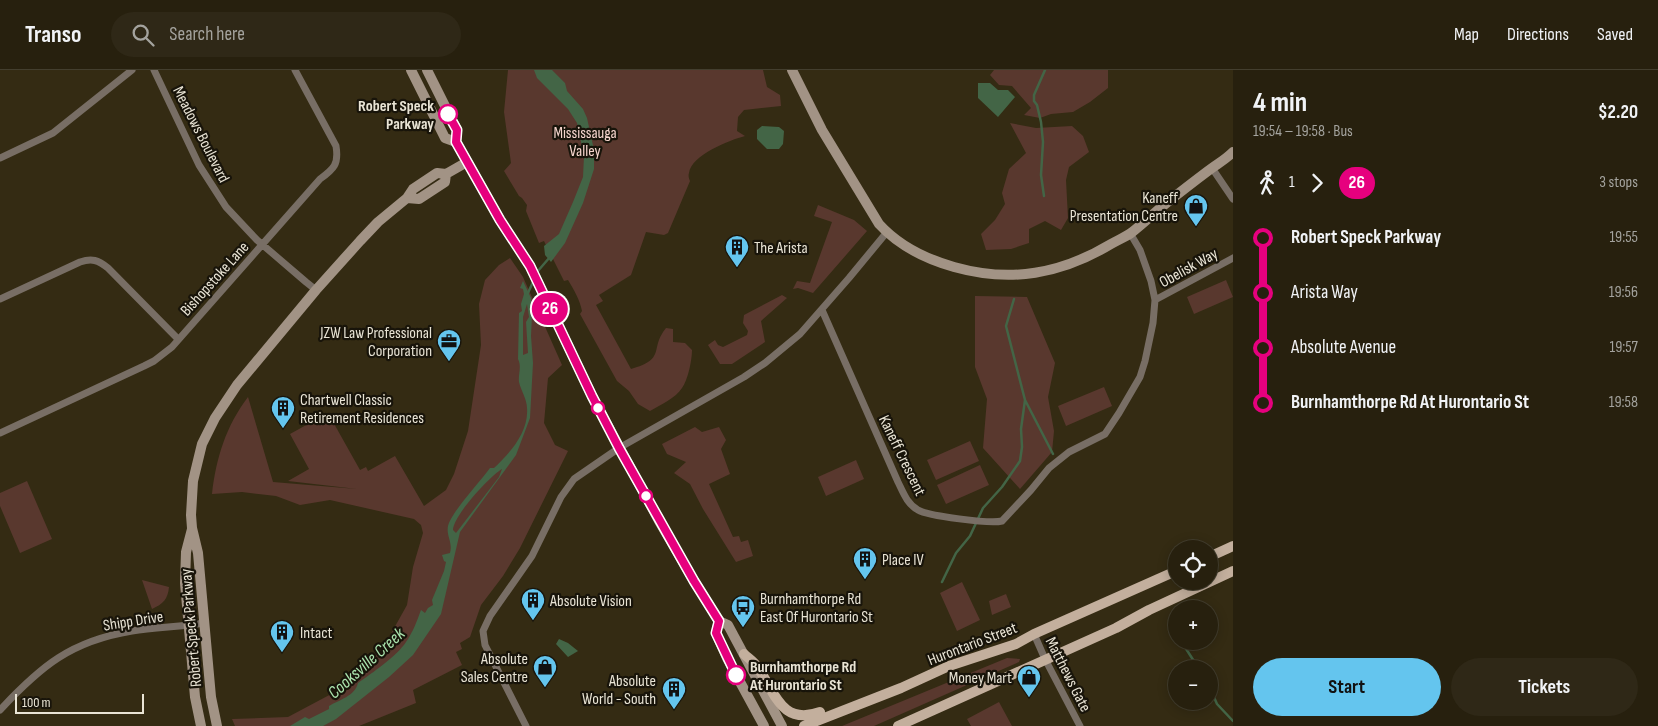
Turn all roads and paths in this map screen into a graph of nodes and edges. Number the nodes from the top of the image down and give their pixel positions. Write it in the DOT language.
graph roads {
  1 [pos="132,70"];
  2 [pos="154,70"];
  3 [pos="295,70"];
  4 [pos="411,70"];
  5 [pos="427,70"];
  6 [pos="792,70"];
  7 [pos="456,142"];
  8 [pos="1233,152"];
  9 [pos="0,158"];
  10 [pos="467,162"];
  11 [pos="1212,168"];
  12 [pos="1233,199"];
  13 [pos="887,232"];
  14 [pos="1130,233"];
  15 [pos="262,244"];
  16 [pos="1233,258"];
  17 [pos="316,290"];
  18 [pos="0,299"];
  19 [pos="1155,300"];
  20 [pos="822,310"];
  21 [pos="178,339"];
  22 [pos="0,433"];
  23 [pos="619,448"];
  24 [pos="192,528"];
  25 [pos="1233,546"];
  26 [pos="1218,553"];
  27 [pos="1233,571"];
  28 [pos="1168,575"];
  29 [pos="719,621"];
  30 [pos="204,624"];
  31 [pos="189,626"];
  32 [pos="1034,634"];
  33 [pos="744,654"];
  34 [pos="1045,659"];
  35 [pos="901,688"];
  36 [pos="0,710"];
  37 [pos="201,726"];
  38 [pos="217,726"];
  39 [pos="526,726"];
  40 [pos="764,726"];
  41 [pos="782,726"];
  42 [pos="804,726"];
  43 [pos="898,726"];
  44 [pos="1080,726"];
  1 -- 9 [label="street"];
  2 -- 15 [label="street, Meadows Boulevard"];
  3 -- 15 [label="street, Bishopstoke Lane"];
  4 -- 7 [label="street"];
  5 -- 7 [label="street"];
  6 -- 13 [label="street"];
  7 -- 10 [label="street"];
  8 -- 11 [label="street"];
  10 -- 17 [label="street, Robert Speck Parkway"];
  10 -- 23 [label="street"];
  11 -- 12 [label="street"];
  11 -- 14 [label="street"];
  13 -- 14 [label="street"];
  13 -- 20 [label="street"];
  14 -- 19 [label="street, Kaneff Crescent"];
  15 -- 17 [label="street, Meadows Boulevard"];
  15 -- 21 [label="street, Bishopstoke Lane"];
  16 -- 19 [label="street, Obelisk Way"];
  17 -- 24 [label="street, Robert Speck Parkway"];
  18 -- 21 [label="street"];
  19 -- 20 [label="street, Kaneff Crescent"];
  20 -- 23 [label="street"];
  21 -- 22 [label="street, Bishopstoke Lane"];
  23 -- 29 [label="street"];
  23 -- 39 [label="street"];
  24 -- 30 [label="street, Robert Speck Parkway"];
  24 -- 31 [label="street, Robert Speck Parkway"];
  25 -- 26 [label="main road"];
  27 -- 34 [label="main road"];
  28 -- 32 [label="main road, Hurontario Street"];
  29 -- 33 [label="street"];
  29 -- 40 [label="street"];
  30 -- 31 [label="street, Shipp Drive"];
  30 -- 38 [label="street, Robert Speck Parkway"];
  31 -- 36 [label="street, Shipp Drive"];
  31 -- 37 [label="street, Robert Speck Parkway"];
  32 -- 34 [label="street, Matthews Gate"];
  32 -- 35 [label="main road, Hurontario Street"];
  33 -- 35 [label="main road"];
  33 -- 41 [label="street"];
  34 -- 43 [label="main road"];
  34 -- 44 [label="street, Matthews Gate"];
  35 -- 42 [label="main road, Hurontario Street"];
}
